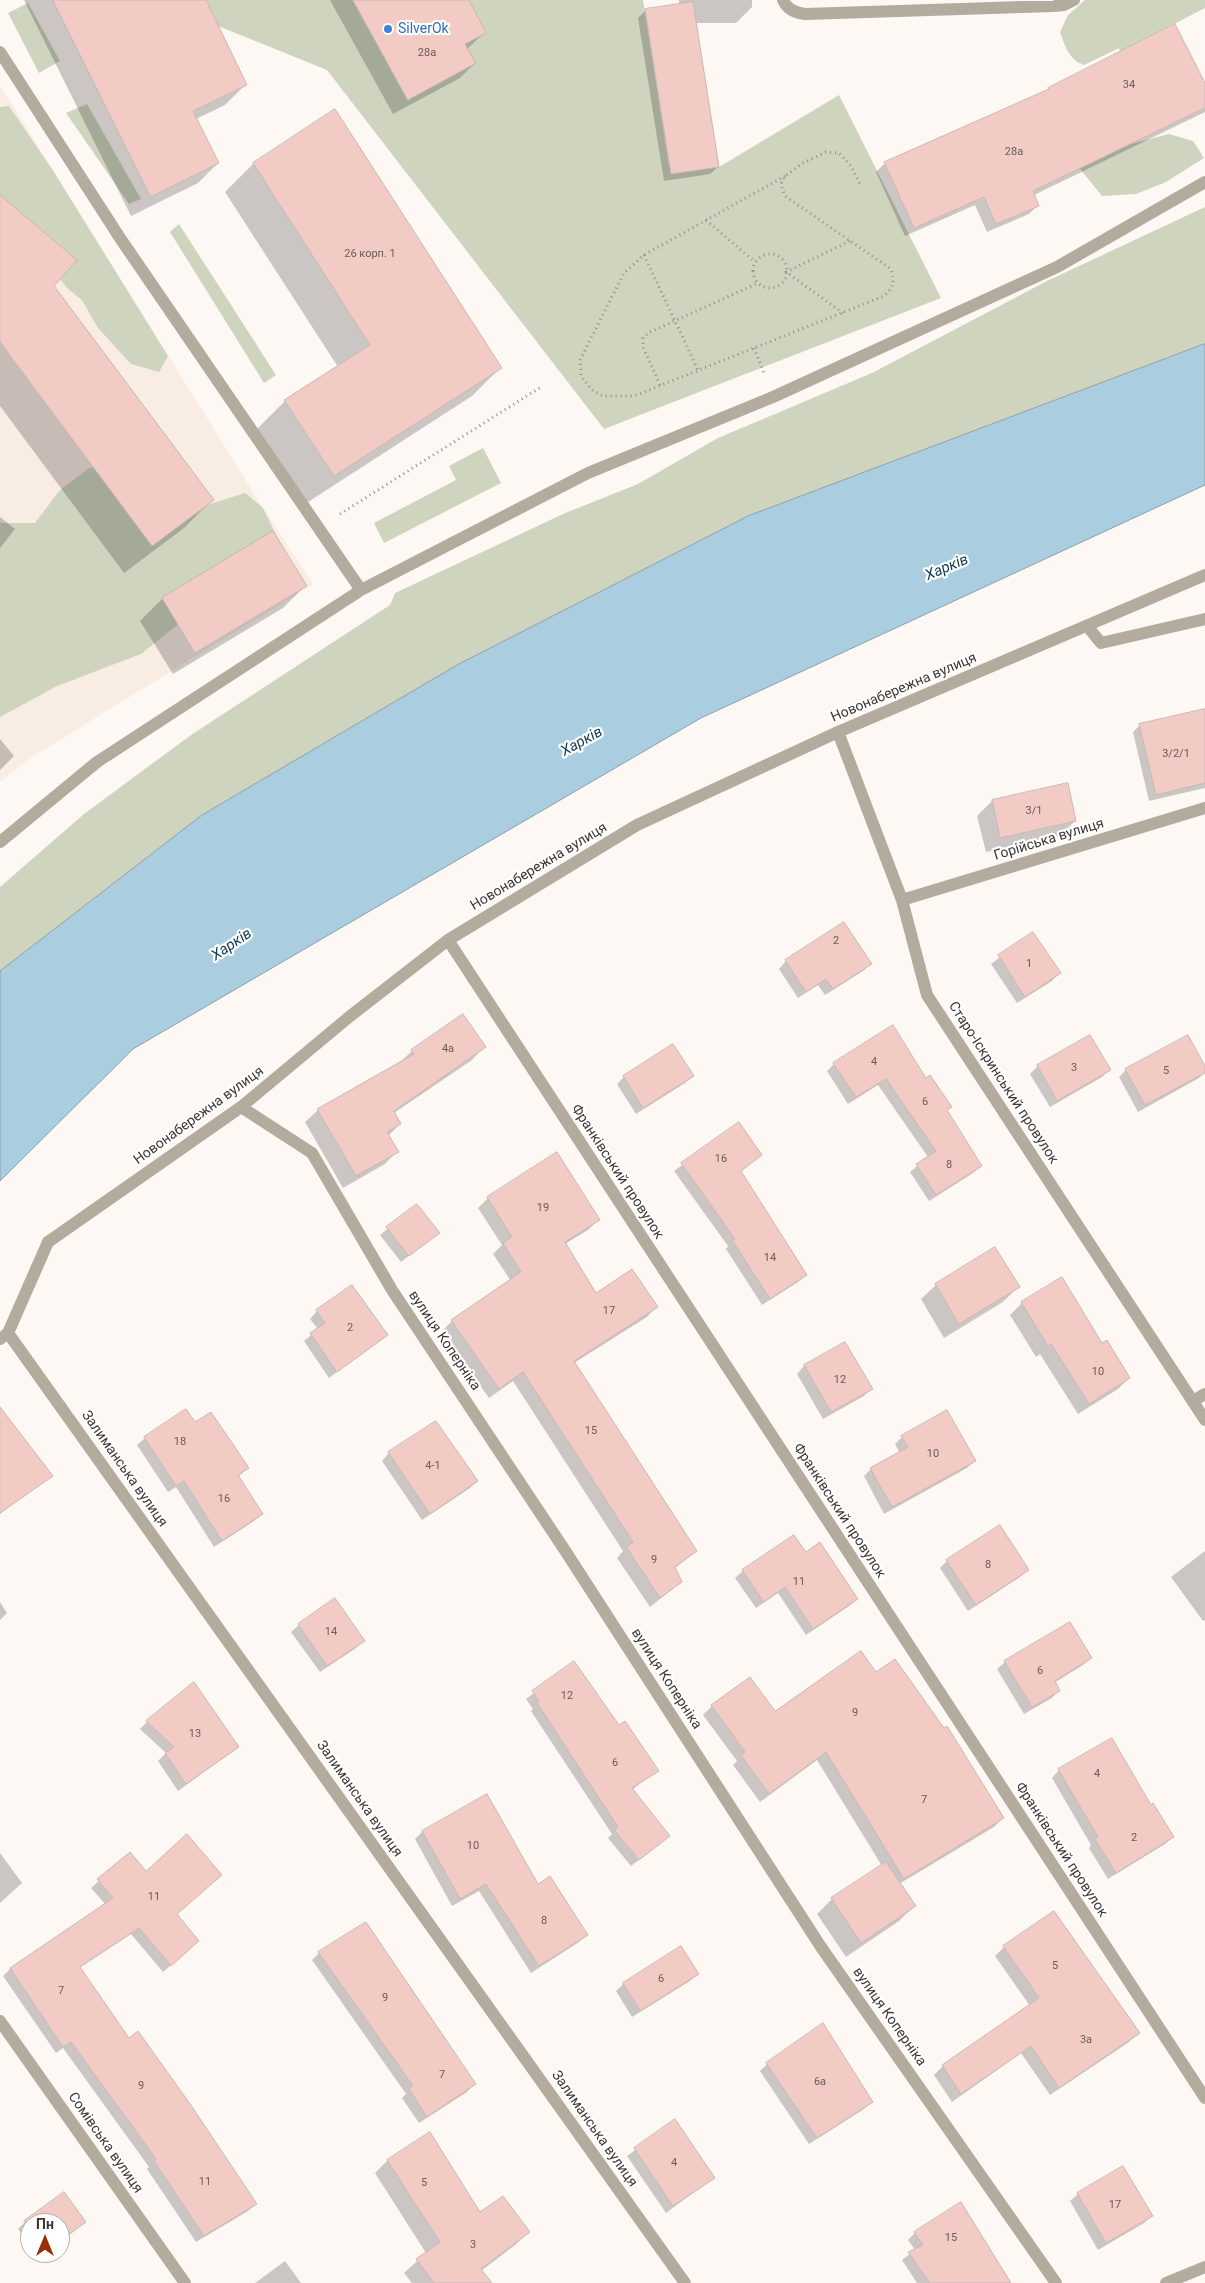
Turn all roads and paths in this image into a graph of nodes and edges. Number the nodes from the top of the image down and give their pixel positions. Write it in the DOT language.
graph roads {
  1 [pos="783,0"];
  2 [pos="1074,0"];
  3 [pos="0,52"];
  4 [pos="785,176"];
  5 [pos="1205,182"];
  6 [pos="860,184"];
  7 [pos="706,220"];
  8 [pos="850,241"];
  9 [pos="644,255"];
  10 [pos="755,262"];
  11 [pos="786,272"];
  12 [pos="758,283"];
  13 [pos="843,313"];
  14 [pos="676,322"];
  15 [pos="698,370"];
  16 [pos="660,385"];
  17 [pos="541,387"];
  18 [pos="318,528"];
  19 [pos="1205,575"];
  20 [pos="361,590"];
  21 [pos="1205,619"];
  22 [pos="1086,626"];
  23 [pos="838,732"];
  24 [pos="1205,808"];
  25 [pos="0,842"];
  26 [pos="902,900"];
  27 [pos="448,940"];
  28 [pos="241,1107"];
  29 [pos="4,1336"];
  30 [pos="1205,1394"];
  31 [pos="1192,1400"];
  32 [pos="1205,1420"];
  33 [pos="0,2021"];
  34 [pos="1205,2098"];
  35 [pos="1205,2267"];
  36 [pos="185,2283"];
  37 [pos="685,2283"];
  38 [pos="1056,2283"];
  39 [pos="1166,2283"];
  1 -- 2 [label="street"];
  3 -- 18 [label="street"];
  4 -- 6 [label="path"];
  4 -- 7 [label="path"];
  4 -- 8 [label="path"];
  5 -- 20 [label="street"];
  7 -- 9 [label="path"];
  7 -- 10 [label="path"];
  8 -- 11 [label="path"];
  8 -- 13 [label="path"];
  9 -- 14 [label="path"];
  9 -- 16 [label="path"];
  10 -- 11 [label="path"];
  10 -- 12 [label="path"];
  11 -- 12 [label="path"];
  11 -- 13 [label="path"];
  12 -- 14 [label="path"];
  13 -- 15 [label="path"];
  14 -- 15 [label="path"];
  14 -- 16 [label="path"];
  15 -- 16 [label="path"];
  17 -- 18 [label="path"];
  18 -- 20 [label="street"];
  19 -- 22 [label="street, Новонабережна вулиця"];
  20 -- 25 [label="street"];
  21 -- 22 [label="street"];
  22 -- 23 [label="street, Новонабережна вулиця"];
  23 -- 26 [label="street, Старо-Іскринський провулок"];
  23 -- 27 [label="street, Новонабережна вулиця"];
  24 -- 26 [label="street, Горійська вулиця"];
  26 -- 31 [label="street, Старо-Іскринський провулок"];
  27 -- 28 [label="street, Новонабережна вулиця"];
  27 -- 34 [label="street, Франківський провулок"];
  28 -- 29 [label="street, Новонабережна вулиця"];
  28 -- 38 [label="street, вулиця Коперніка"];
  29 -- 37 [label="street, Залиманська вулиця"];
  30 -- 31 [label="street"];
  31 -- 32 [label="street, Старо-Іскринський провулок"];
  33 -- 36 [label="street, Сомівська вулиця"];
  35 -- 39 [label="street"];
}
